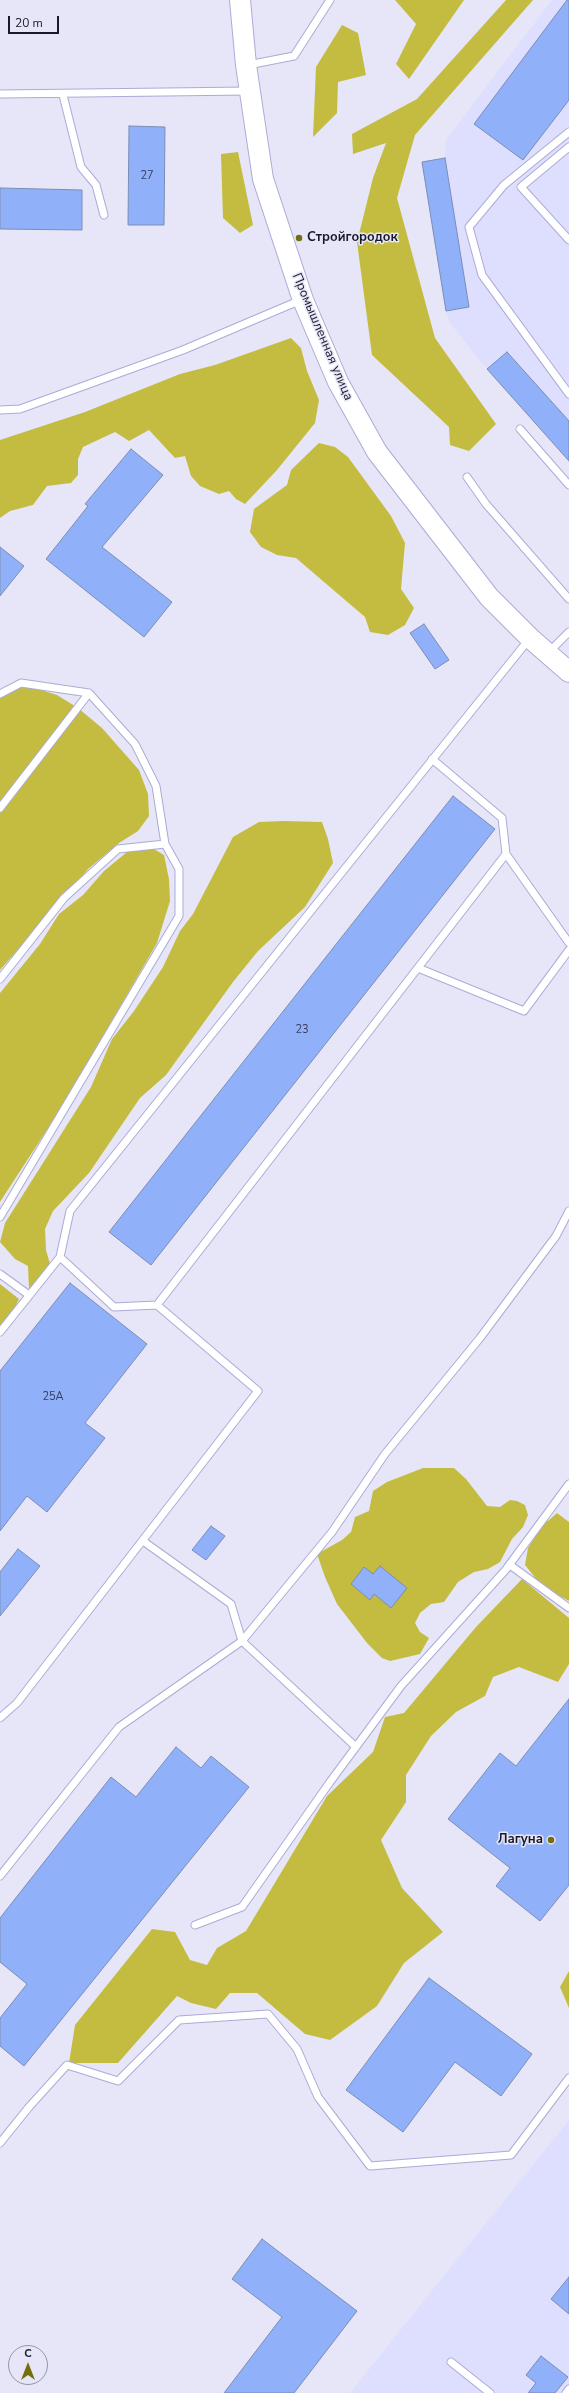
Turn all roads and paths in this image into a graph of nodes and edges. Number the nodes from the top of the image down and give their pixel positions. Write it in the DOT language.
graph roads {
  1 [pos="240,0"];
  2 [pos="330,0"];
  3 [pos="246,65"];
  4 [pos="250,91"];
  5 [pos="0,94"];
  6 [pos="63,95"];
  7 [pos="569,132"];
  8 [pos="569,148"];
  9 [pos="104,215"];
  10 [pos="569,240"];
  11 [pos="303,300"];
  12 [pos="569,394"];
  13 [pos="0,410"];
  14 [pos="520,429"];
  15 [pos="467,478"];
  16 [pos="569,485"];
  17 [pos="569,599"];
  18 [pos="569,632"];
  19 [pos="530,638"];
  20 [pos="547,653"];
  21 [pos="569,672"];
  22 [pos="90,693"];
  23 [pos="0,694"];
  24 [pos="432,759"];
  25 [pos="0,808"];
  26 [pos="165,844"];
  27 [pos="506,854"];
  28 [pos="569,943"];
  29 [pos="569,950"];
  30 [pos="418,968"];
  31 [pos="0,978"];
  32 [pos="569,1211"];
  33 [pos="0,1217"];
  34 [pos="60,1257"];
  35 [pos="0,1274"];
  36 [pos="29,1295"];
  37 [pos="157,1306"];
  38 [pos="0,1332"];
  39 [pos="569,1484"];
  40 [pos="143,1541"];
  41 [pos="506,1570"];
  42 [pos="569,1608"];
  43 [pos="242,1641"];
  44 [pos="0,1718"];
  45 [pos="356,1747"];
  46 [pos="0,1876"];
  47 [pos="195,1925"];
  48 [pos="569,2078"];
  49 [pos="0,2143"];
  50 [pos="451,2362"];
  51 [pos="569,2389"];
  52 [pos="490,2393"];
  53 [pos="566,2393"];
  1 -- 3 [label="street, Промышленная улица"];
  2 -- 3 [label="lane"];
  3 -- 4 [label="street, Промышленная улица"];
  4 -- 6 [label="lane"];
  4 -- 11 [label="street, Промышленная улица"];
  5 -- 6 [label="lane"];
  6 -- 9 [label="lane"];
  7 -- 12 [label="lane"];
  8 -- 10 [label="lane"];
  11 -- 13 [label="lane"];
  11 -- 19 [label="street, Промышленная улица"];
  14 -- 16 [label="lane"];
  15 -- 17 [label="lane"];
  18 -- 20 [label="lane"];
  19 -- 20 [label="street, Промышленная улица"];
  19 -- 24 [label="lane"];
  20 -- 21 [label="street, Промышленная улица"];
  22 -- 23 [label="lane"];
  22 -- 25 [label="lane"];
  22 -- 26 [label="lane"];
  24 -- 27 [label="lane"];
  24 -- 34 [label="lane"];
  26 -- 31 [label="lane"];
  26 -- 33 [label="lane"];
  27 -- 28 [label="lane"];
  27 -- 30 [label="lane"];
  29 -- 30 [label="lane"];
  30 -- 37 [label="lane"];
  32 -- 43 [label="lane"];
  34 -- 36 [label="lane"];
  34 -- 37 [label="lane"];
  35 -- 36 [label="lane"];
  36 -- 38 [label="lane"];
  37 -- 40 [label="lane"];
  39 -- 41 [label="lane"];
  40 -- 43 [label="lane"];
  40 -- 44 [label="lane"];
  41 -- 42 [label="lane"];
  41 -- 45 [label="lane"];
  43 -- 45 [label="lane"];
  43 -- 46 [label="lane"];
  45 -- 47 [label="lane"];
  48 -- 49 [label="lane"];
  50 -- 52 [label="lane"];
  51 -- 53 [label="lane"];
}
